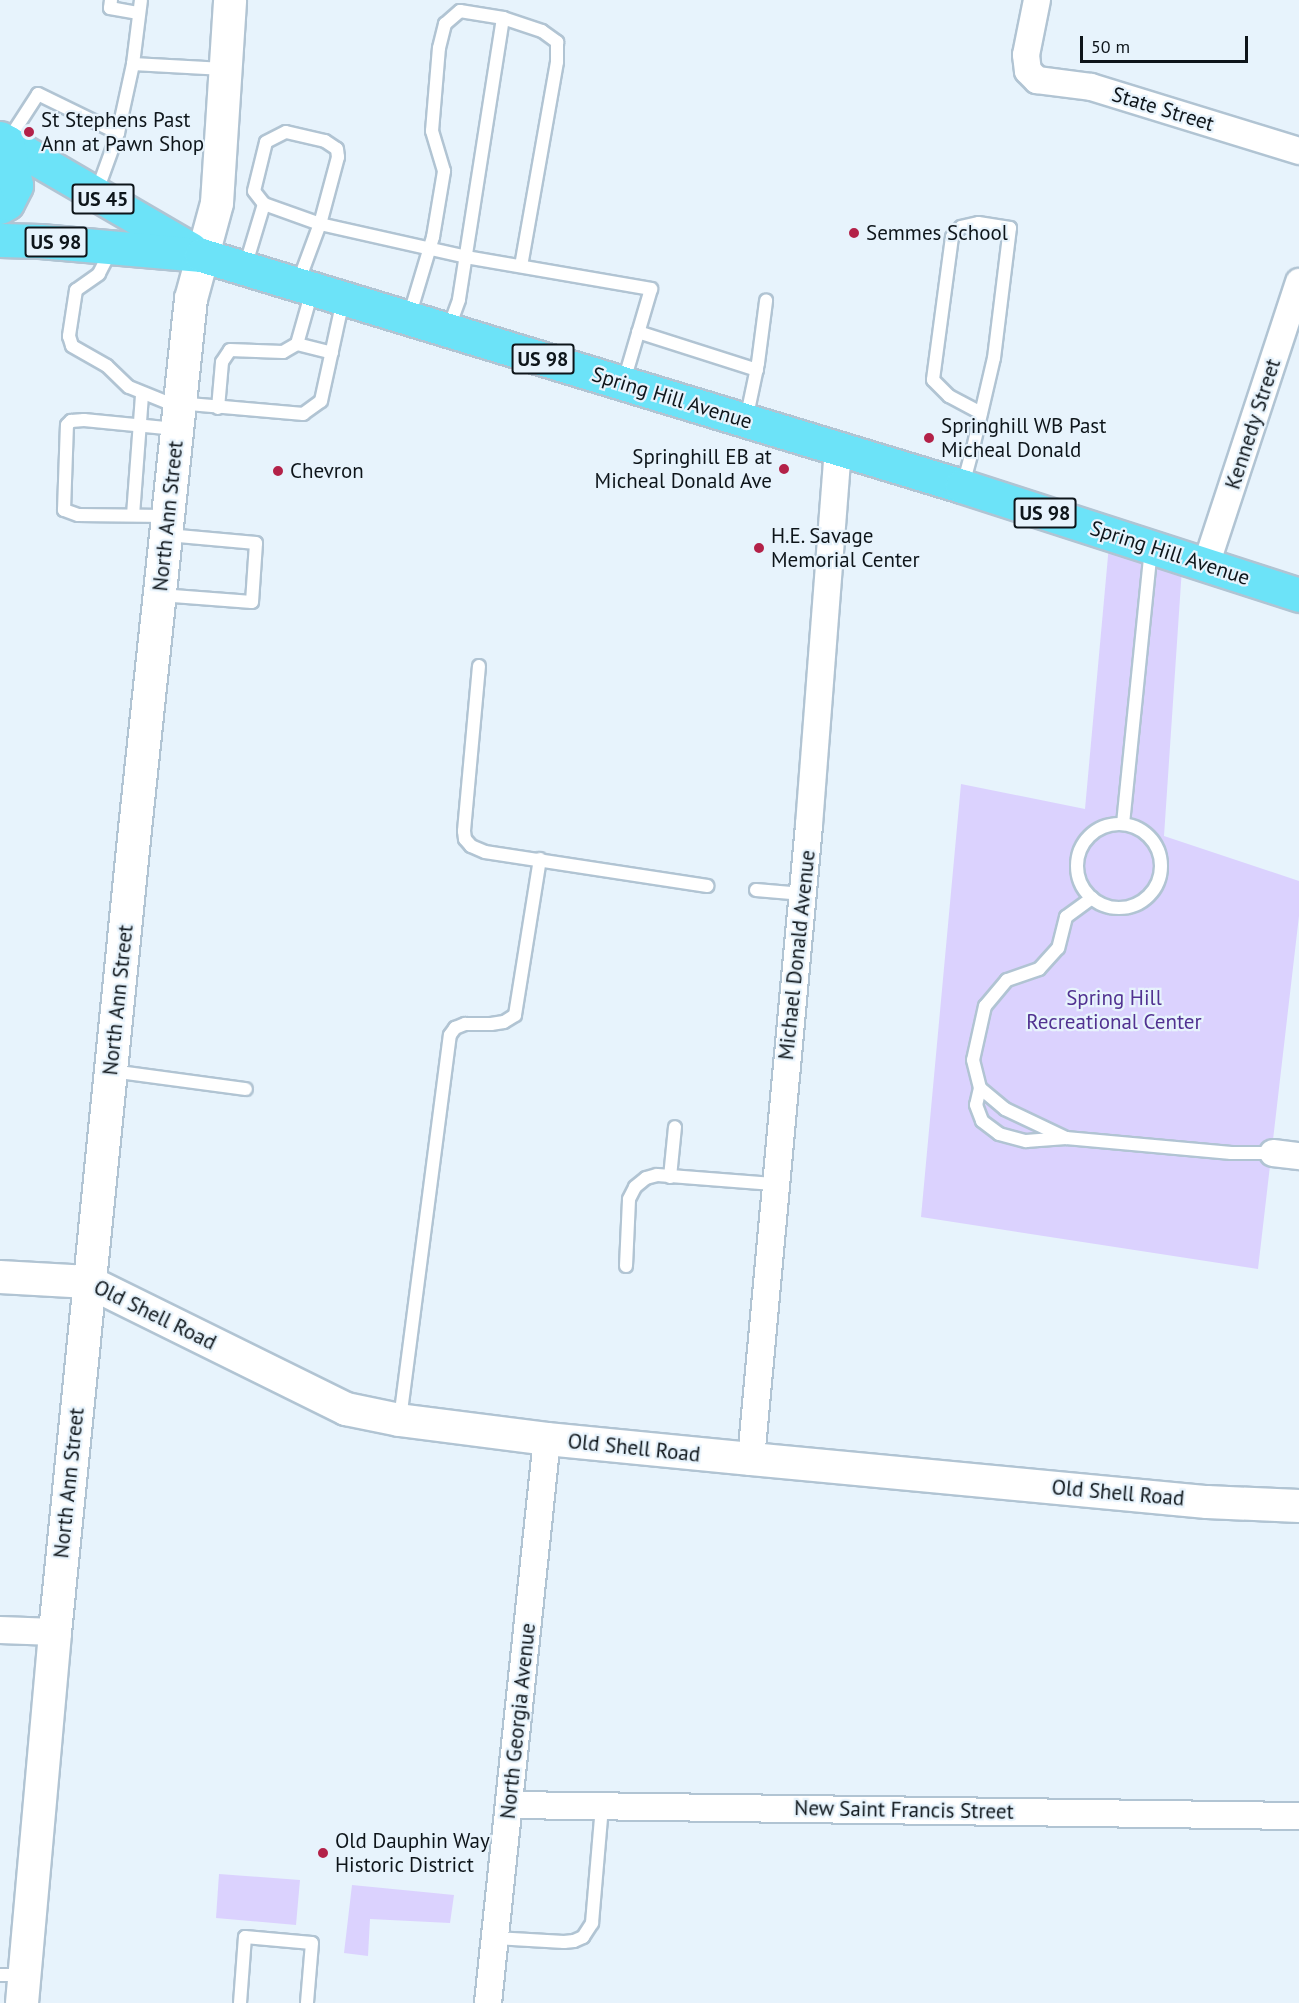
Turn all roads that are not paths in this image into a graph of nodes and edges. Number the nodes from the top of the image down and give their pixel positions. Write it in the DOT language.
graph roads {
  1 [pos="111,0"];
  2 [pos="230,0"];
  3 [pos="1037,0"];
  4 [pos="140,6"];
  5 [pos="503,18"];
  6 [pos="133,64"];
  7 [pos="226,69"];
  8 [pos="118,134"];
  9 [pos="3,140"];
  10 [pos="1299,151"];
  11 [pos="95,194"];
  12 [pos="264,204"];
  13 [pos="0,207"];
  14 [pos="320,224"];
  15 [pos="0,240"];
  16 [pos="113,247"];
  17 [pos="430,247"];
  18 [pos="201,255"];
  19 [pos="466,257"];
  20 [pos="521,266"];
  21 [pos="245,268"];
  22 [pos="1299,282"];
  23 [pos="305,287"];
  24 [pos="344,298"];
  25 [pos="766,301"];
  26 [pos="409,318"];
  27 [pos="448,330"];
  28 [pos="638,332"];
  29 [pos="297,344"];
  30 [pos="332,353"];
  31 [pos="756,370"];
  32 [pos="623,383"];
  33 [pos="142,395"];
  34 [pos="218,408"];
  35 [pos="981,412"];
  36 [pos="178,417"];
  37 [pos="746,421"];
  38 [pos="142,426"];
  39 [pos="838,450"];
  40 [pos="962,486"];
  41 [pos="133,515"];
  42 [pos="167,525"];
  43 [pos="1151,548"];
  44 [pos="1206,565"];
  45 [pos="160,595"];
  46 [pos="1299,595"];
  47 [pos="478,666"];
  48 [pos="1123,824"];
  49 [pos="540,859"];
  50 [pos="707,886"];
  51 [pos="756,890"];
  52 [pos="803,894"];
  53 [pos="1092,898"];
  54 [pos="110,1071"];
  55 [pos="980,1088"];
  56 [pos="246,1089"];
  57 [pos="675,1127"];
  58 [pos="1066,1138"];
  59 [pos="1273,1153"];
  60 [pos="1299,1156"];
  61 [pos="670,1177"];
  62 [pos="774,1184"];
  63 [pos="626,1266"];
  64 [pos="0,1277"];
  65 [pos="89,1282"];
  66 [pos="399,1420"];
  67 [pos="547,1439"];
  68 [pos="751,1459"];
  69 [pos="1299,1506"];
  70 [pos="0,1630"];
  71 [pos="55,1632"];
  72 [pos="510,1805"];
  73 [pos="602,1806"];
  74 [pos="1299,1816"];
  75 [pos="495,1938"];
  76 [pos="15,1984"];
  77 [pos="240,2003"];
  78 [pos="307,2003"];
  79 [pos="488,2003"];
  1 -- 4 [label="lane"];
  2 -- 7 [label="street, North Ann Street"];
  3 -- 10 [label="street, State Street"];
  4 -- 6 [label="lane"];
  5 -- 17 [label="lane"];
  5 -- 19 [label="lane"];
  5 -- 20 [label="lane"];
  6 -- 7 [label="lane"];
  6 -- 8 [label="lane"];
  7 -- 18 [label="street, North Ann Street"];
  8 -- 9 [label="lane"];
  8 -- 11 [label="lane"];
  9 -- 11 [label="main road, US 45"];
  9 -- 13 [label="main road"];
  11 -- 18 [label="main road, US 45"];
  12 -- 14 [label="lane"];
  12 -- 14 [label="lane"];
  12 -- 21 [label="lane"];
  14 -- 17 [label="lane"];
  14 -- 23 [label="lane"];
  15 -- 16 [label="main road, Spring Hill Avenue / US 98"];
  16 -- 18 [label="main road, Spring Hill Avenue / US 98"];
  16 -- 33 [label="lane"];
  17 -- 19 [label="lane"];
  17 -- 26 [label="lane"];
  18 -- 21 [label="main road, Spring Hill Avenue / US 98"];
  18 -- 36 [label="street, North Ann Street"];
  19 -- 20 [label="lane"];
  19 -- 27 [label="lane"];
  20 -- 28 [label="lane"];
  21 -- 23 [label="main road, Spring Hill Avenue / US 98"];
  22 -- 44 [label="street, Kennedy Street"];
  23 -- 24 [label="main road, Spring Hill Avenue / US 98"];
  23 -- 29 [label="lane"];
  24 -- 26 [label="main road, Spring Hill Avenue / US 98"];
  24 -- 30 [label="lane"];
  25 -- 31 [label="lane"];
  26 -- 27 [label="main road, Spring Hill Avenue / US 98"];
  27 -- 32 [label="main road, Spring Hill Avenue / US 98"];
  28 -- 31 [label="lane"];
  28 -- 32 [label="lane"];
  29 -- 30 [label="lane"];
  29 -- 34 [label="lane"];
  30 -- 34 [label="lane"];
  31 -- 37 [label="lane"];
  32 -- 37 [label="main road, Spring Hill Avenue / US 98"];
  33 -- 36 [label="lane"];
  33 -- 38 [label="lane"];
  34 -- 36 [label="lane"];
  35 -- 35 [label="lane"];
  35 -- 40 [label="lane"];
  36 -- 38 [label="lane"];
  36 -- 42 [label="street, North Ann Street"];
  37 -- 39 [label="main road, Spring Hill Avenue / US 98"];
  38 -- 41 [label="lane"];
  38 -- 41 [label="lane"];
  39 -- 40 [label="main road, Spring Hill Avenue / US 98"];
  39 -- 52 [label="street, Michael Donald Avenue"];
  40 -- 43 [label="main road, Spring Hill Avenue / US 98"];
  41 -- 42 [label="lane"];
  42 -- 45 [label="street, North Ann Street"];
  42 -- 45 [label="lane"];
  43 -- 44 [label="main road, Spring Hill Avenue / US 98"];
  43 -- 48 [label="lane"];
  44 -- 46 [label="main road, Spring Hill Avenue / US 98"];
  45 -- 54 [label="street, North Ann Street"];
  47 -- 49 [label="lane"];
  48 -- 53 [label="lane"];
  48 -- 53 [label="lane"];
  49 -- 50 [label="lane"];
  49 -- 66 [label="lane"];
  51 -- 52 [label="lane"];
  52 -- 62 [label="street, Michael Donald Avenue"];
  53 -- 55 [label="lane"];
  54 -- 56 [label="lane"];
  54 -- 65 [label="street, North Ann Street"];
  55 -- 58 [label="lane"];
  55 -- 58 [label="lane"];
  57 -- 61 [label="lane"];
  58 -- 59 [label="lane"];
  59 -- 60 [label="street"];
  61 -- 62 [label="lane"];
  61 -- 63 [label="lane"];
  62 -- 68 [label="street, Michael Donald Avenue"];
  64 -- 65 [label="street, Old Shell Road"];
  65 -- 66 [label="street, Old Shell Road"];
  65 -- 71 [label="street, North Ann Street"];
  66 -- 67 [label="street, Old Shell Road"];
  67 -- 68 [label="street, Old Shell Road"];
  67 -- 72 [label="street, North Georgia Avenue"];
  68 -- 69 [label="street, Old Shell Road"];
  70 -- 71 [label="street"];
  71 -- 76 [label="street, North Ann Street"];
  72 -- 73 [label="street, New Saint Francis Street"];
  72 -- 75 [label="street, North Georgia Avenue"];
  73 -- 74 [label="street, New Saint Francis Street"];
  73 -- 75 [label="lane"];
  75 -- 79 [label="street, North Georgia Avenue"];
  77 -- 78 [label="lane"];
}
